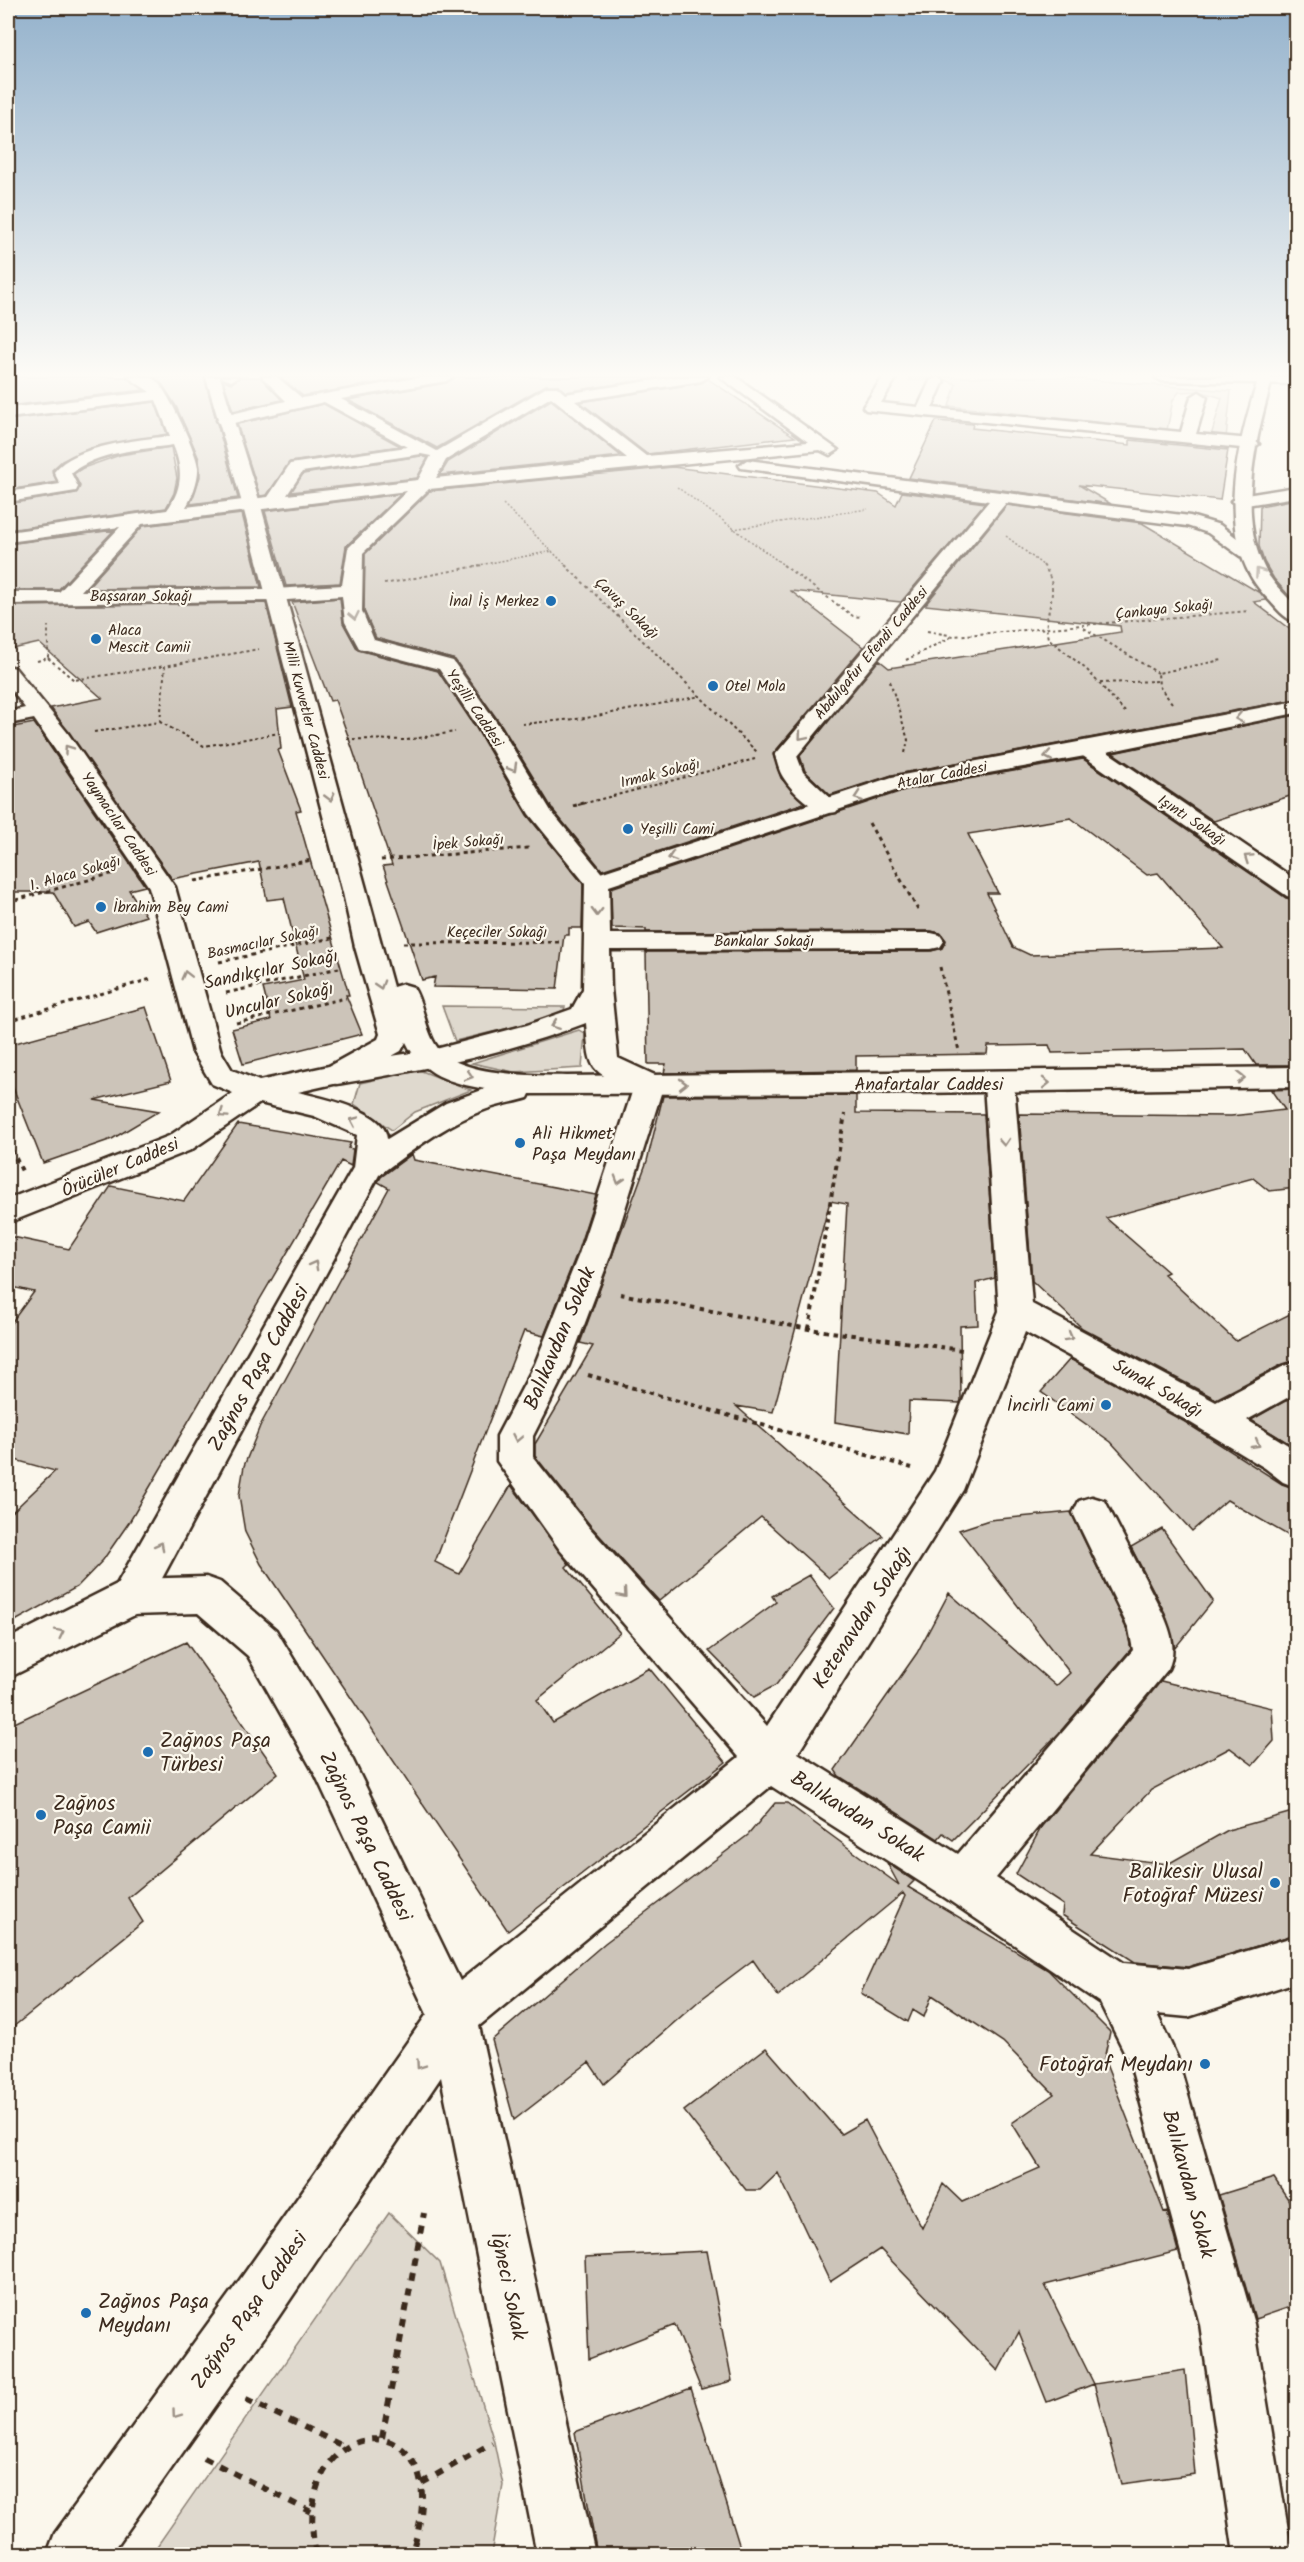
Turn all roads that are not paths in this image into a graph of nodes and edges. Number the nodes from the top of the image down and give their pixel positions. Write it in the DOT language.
graph roads {
  1 [pos="183,497"];
  2 [pos="249,497"];
  3 [pos="277,497"];
  4 [pos="305,497"];
  5 [pos="411,497"];
  6 [pos="991,497"];
  7 [pos="1125,497"];
  8 [pos="1242,497"];
  9 [pos="1281,497"];
  10 [pos="1001,498"];
  11 [pos="275,500"];
  12 [pos="251,503"];
  13 [pos="1240,509"];
  14 [pos="174,512"];
  15 [pos="137,518"];
  16 [pos="8,537"];
  17 [pos="1246,552"];
  18 [pos="351,590"];
  19 [pos="274,595"];
  20 [pos="66,596"];
  21 [pos="8,598"];
  22 [pos="1291,611"];
  23 [pos="8,672"];
  24 [pos="1296,707"];
  25 [pos="38,712"];
  26 [pos="8,718"];
  27 [pos="1088,749"];
  28 [pos="828,807"];
  29 [pos="597,882"];
  30 [pos="1296,891"];
  31 [pos="356,893"];
  32 [pos="931,941"];
  33 [pos="596,942"];
  34 [pos="597,989"];
  35 [pos="391,1044"];
  36 [pos="432,1059"];
  37 [pos="337,1074"];
  38 [pos="1296,1077"];
  39 [pos="649,1084"];
  40 [pos="999,1084"];
  41 [pos="562,1085"];
  42 [pos="256,1092"];
  43 [pos="368,1168"];
  44 [pos="8,1211"];
  45 [pos="1016,1311"];
  46 [pos="1296,1376"];
  47 [pos="1215,1420"];
  48 [pos="1296,1471"];
  49 [pos="1092,1513"];
  50 [pos="131,1597"];
  51 [pos="8,1659"];
  52 [pos="769,1760"];
  53 [pos="963,1883"];
  54 [pos="1296,1959"];
  55 [pos="1117,1986"];
  56 [pos="453,2017"];
  57 [pos="76,2554"];
  58 [pos="566,2554"];
  59 [pos="1263,2554"];
  1 -- 14 [label="main road"];
  2 -- 12 [label="main road, Milli Kuvvetler Caddesi"];
  3 -- 11 [label="main road"];
  4 -- 11 [label="main road"];
  5 -- 18 [label="main road, Yeşilli Caddesi"];
  6 -- 10 [label="main road"];
  7 -- 13 [label="main road"];
  8 -- 13 [label="main road"];
  9 -- 13 [label="main road"];
  10 -- 17 [label="main road"];
  10 -- 28 [label="main road, Abdulgafur Efendi Caddesi, one-way"];
  11 -- 12 [label="main road"];
  12 -- 14 [label="main road"];
  12 -- 19 [label="main road, Milli Kuvvetler Caddesi"];
  13 -- 17 [label="main road"];
  14 -- 15 [label="main road"];
  15 -- 16 [label="main road"];
  15 -- 20 [label="main road"];
  22 -- 17 [label="main road, one-way"];
  18 -- 19 [label="main road, Başsaran Sokağı"];
  18 -- 29 [label="main road, Yeşilli Caddesi, one-way"];
  19 -- 20 [label="main road, Başsaran Sokağı"];
  19 -- 31 [label="main road, Milli Kuvvetler Caddesi, one-way"];
  20 -- 21 [label="main road, Başsaran Sokağı"];
  23 -- 25 [label="main road, Yaymacılar Caddesi"];
  24 -- 27 [label="main road, Atalar Caddesi, one-way"];
  25 -- 26 [label="main road"];
  42 -- 25 [label="main road, Yaymacılar Caddesi, one-way"];
  27 -- 28 [label="main road, Atalar Caddesi, one-way"];
  30 -- 27 [label="main road, Işıntı Sokağı, one-way"];
  28 -- 29 [label="main road, Atalar Caddesi, one-way"];
  29 -- 33 [label="main road, one-way"];
  31 -- 35 [label="main road, Milli Kuvvetler Caddesi, one-way"];
  31 -- 36 [label="main road"];
  32 -- 33 [label="main road, Bankalar Sokağı"];
  33 -- 34 [label="main road"];
  34 -- 36 [label="main road, one-way"];
  34 -- 39 [label="main road"];
  35 -- 37 [label="main road, Örücüler Caddesi"];
  36 -- 37 [label="main road"];
  36 -- 41 [label="main road, one-way"];
  37 -- 42 [label="main road, Örücüler Caddesi"];
  40 -- 38 [label="main road, Anafartalar Caddesi, one-way"];
  39 -- 40 [label="main road, Anafartalar Caddesi, one-way"];
  39 -- 41 [label="main road, Anafartalar Caddesi"];
  39 -- 52 [label="main road, Balıkavdan Sokak, one-way"];
  40 -- 45 [label="main road, one-way"];
  41 -- 43 [label="main road"];
  43 -- 42 [label="main road, Yaymacılar Caddesi, one-way"];
  42 -- 44 [label="main road, Örücüler Caddesi, one-way"];
  50 -- 43 [label="main road, Zağnos Paşa Caddesi, one-way"];
  45 -- 47 [label="main road, Sunak Sokağı, one-way"];
  45 -- 52 [label="main road, Ketenavdan Sokağı"];
  46 -- 47 [label="main road"];
  47 -- 48 [label="main road, Sunak Sokağı, one-way"];
  49 -- 53 [label="main road"];
  51 -- 50 [label="main road, one-way"];
  50 -- 56 [label="main road, Zağnos Paşa Caddesi"];
  52 -- 53 [label="main road, Balıkavdan Sokak"];
  52 -- 56 [label="main road, Ketenavdan Sokağı"];
  53 -- 55 [label="main road, Balıkavdan Sokak"];
  54 -- 55 [label="main road"];
  55 -- 59 [label="main road, Balıkavdan Sokak"];
  56 -- 57 [label="main road, Zağnos Paşa Caddesi, one-way"];
  56 -- 58 [label="main road, İğneci Sokak"];
}
